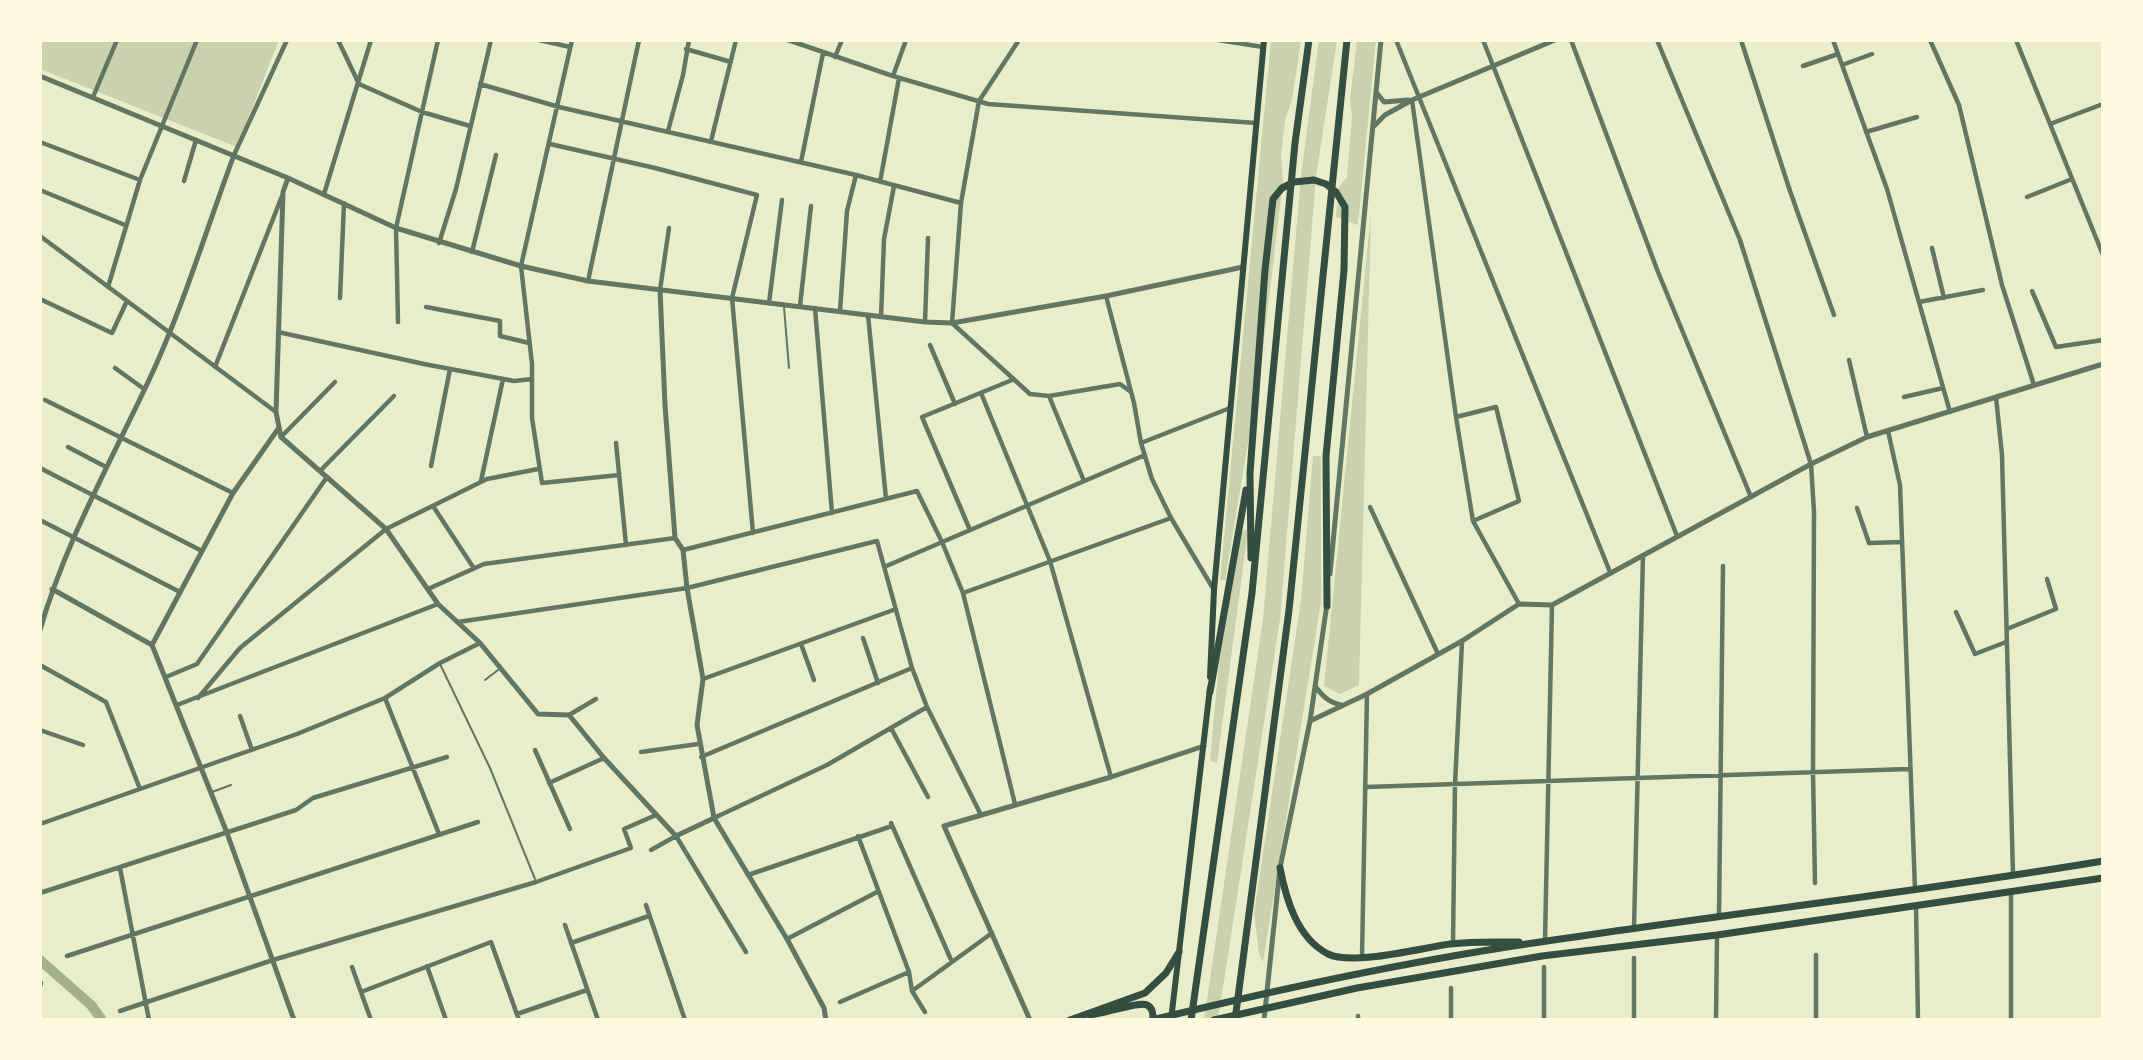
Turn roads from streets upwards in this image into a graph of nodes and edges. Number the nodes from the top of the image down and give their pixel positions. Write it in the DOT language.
graph roads {
  1 [pos="117,40"];
  2 [pos="197,40"];
  3 [pos="287,40"];
  4 [pos="338,40"];
  5 [pos="371,40"];
  6 [pos="438,40"];
  7 [pos="491,40"];
  8 [pos="539,40"];
  9 [pos="572,40"];
  10 [pos="639,40"];
  11 [pos="689,40"];
  12 [pos="736,40"];
  13 [pos="842,40"];
  14 [pos="906,40"];
  15 [pos="1019,40"];
  16 [pos="1218,40"];
  17 [pos="1309,40"];
  18 [pos="1347,40"];
  19 [pos="1381,40"];
  20 [pos="1396,40"];
  21 [pos="1483,40"];
  22 [pos="1555,40"];
  23 [pos="1571,40"];
  24 [pos="1657,40"];
  25 [pos="1741,40"];
  26 [pos="1833,40"];
  27 [pos="1930,40"];
  28 [pos="2016,40"];
  29 [pos="791,41"];
  30 [pos="1264,43"];
  31 [pos="570,47"];
  32 [pos="685,49"];
  33 [pos="823,53"];
  34 [pos="1838,54"];
  35 [pos="1872,54"];
  36 [pos="835,57"];
  37 [pos="731,62"];
  38 [pos="1842,65"];
  39 [pos="1493,66"];
  40 [pos="1803,66"];
  41 [pos="40,76"];
  42 [pos="896,77"];
  43 [pos="359,84"];
  44 [pos="480,84"];
  45 [pos="1376,92"];
  46 [pos="93,97"];
  47 [pos="1419,97"];
  48 [pos="1412,100"];
  49 [pos="979,101"];
  50 [pos="2103,104"];
  51 [pos="559,107"];
  52 [pos="422,112"];
  53 [pos="1917,117"];
  54 [pos="621,121"];
  55 [pos="1256,123"];
  56 [pos="2050,124"];
  57 [pos="162,125"];
  58 [pos="470,126"];
  59 [pos="1373,127"];
  60 [pos="667,131"];
  61 [pos="1866,132"];
  62 [pos="196,139"];
  63 [pos="710,141"];
  64 [pos="40,142"];
  65 [pos="550,144"];
  66 [pos="234,155"];
  67 [pos="496,155"];
  68 [pos="613,159"];
  69 [pos="801,162"];
  70 [pos="856,175"];
  71 [pos="288,178"];
  72 [pos="2072,179"];
  73 [pos="140,180"];
  74 [pos="184,181"];
  75 [pos="880,182"];
  76 [pos="894,186"];
  77 [pos="40,190"];
  78 [pos="284,192"];
  79 [pos="324,194"];
  80 [pos="2027,198"];
  81 [pos="782,200"];
  82 [pos="344,203"];
  83 [pos="961,203"];
  84 [pos="811,206"];
  85 [pos="125,225"];
  86 [pos="396,228"];
  87 [pos="669,228"];
  88 [pos="40,236"];
  89 [pos="928,237"];
  90 [pos="439,243"];
  91 [pos="1932,248"];
  92 [pos="472,252"];
  93 [pos="2103,255"];
  94 [pos="521,266"];
  95 [pos="1243,267"];
  96 [pos="588,281"];
  97 [pos="108,288"];
  98 [pos="660,290"];
  99 [pos="1983,290"];
  100 [pos="2032,291"];
  101 [pos="1106,296"];
  102 [pos="732,298"];
  103 [pos="1944,298"];
  104 [pos="40,299"];
  105 [pos="340,299"];
  106 [pos="127,301"];
  107 [pos="1919,302"];
  108 [pos="769,303"];
  109 [pos="800,306"];
  110 [pos="426,307"];
  111 [pos="815,308"];
  112 [pos="840,311"];
  113 [pos="868,315"];
  114 [pos="1834,315"];
  115 [pos="881,317"];
  116 [pos="398,322"];
  117 [pos="925,322"];
  118 [pos="952,323"];
  119 [pos="278,332"];
  120 [pos="169,333"];
  121 [pos="2103,340"];
  122 [pos="529,343"];
  123 [pos="930,345"];
  124 [pos="1849,360"];
  125 [pos="2103,364"];
  126 [pos="215,367"];
  127 [pos="115,368"];
  128 [pos="450,369"];
  129 [pos="503,379"];
  130 [pos="532,379"];
  131 [pos="1012,380"];
  132 [pos="335,382"];
  133 [pos="2034,386"];
  134 [pos="1943,388"];
  135 [pos="144,389"];
  136 [pos="1131,392"];
  137 [pos="981,393"];
  138 [pos="394,396"];
  139 [pos="1049,396"];
  140 [pos="1904,397"];
  141 [pos="1996,397"];
  142 [pos="45,400"];
  143 [pos="955,404"];
  144 [pos="1230,408"];
  145 [pos="275,412"];
  146 [pos="1950,412"];
  147 [pos="1456,417"];
  148 [pos="278,429"];
  149 [pos="1888,431"];
  150 [pos="120,437"];
  151 [pos="281,437"];
  152 [pos="1867,437"];
  153 [pos="616,443"];
  154 [pos="1141,443"];
  155 [pos="68,447"];
  156 [pos="1145,455"];
  157 [pos="1811,464"];
  158 [pos="431,466"];
  159 [pos="107,467"];
  160 [pos="40,468"];
  161 [pos="539,469"];
  162 [pos="320,471"];
  163 [pos="1250,472"];
  164 [pos="619,475"];
  165 [pos="327,477"];
  166 [pos="1084,481"];
  167 [pos="480,482"];
  168 [pos="233,493"];
  169 [pos="93,495"];
  170 [pos="1751,497"];
  171 [pos="886,499"];
  172 [pos="433,506"];
  173 [pos="1027,506"];
  174 [pos="1370,506"];
  175 [pos="1857,508"];
  176 [pos="832,513"];
  177 [pos="1171,518"];
  178 [pos="40,520"];
  179 [pos="1473,521"];
  180 [pos="387,529"];
  181 [pos="970,530"];
  182 [pos="753,533"];
  183 [pos="74,536"];
  184 [pos="1677,536"];
  185 [pos="675,538"];
  186 [pos="942,542"];
  187 [pos="1902,542"];
  188 [pos="626,544"];
  189 [pos="683,550"];
  190 [pos="202,551"];
  191 [pos="1643,554"];
  192 [pos="1050,561"];
  193 [pos="1723,566"];
  194 [pos="473,567"];
  195 [pos="884,567"];
  196 [pos="1610,572"];
  197 [pos="2047,579"];
  198 [pos="687,588"];
  199 [pos="52,589"];
  200 [pos="428,589"];
  201 [pos="1214,590"];
  202 [pos="180,592"];
  203 [pos="963,593"];
  204 [pos="1252,593"];
  205 [pos="438,604"];
  206 [pos="1519,604"];
  207 [pos="1552,605"];
  208 [pos="1327,606"];
  209 [pos="896,609"];
  210 [pos="1956,612"];
  211 [pos="456,622"];
  212 [pos="2007,629"];
  213 [pos="40,630"];
  214 [pos="863,638"];
  215 [pos="1462,641"];
  216 [pos="2006,642"];
  217 [pos="480,643"];
  218 [pos="801,644"];
  219 [pos="152,645"];
  220 [pos="1438,654"];
  221 [pos="40,665"];
  222 [pos="912,668"];
  223 [pos="166,677"];
  224 [pos="703,679"];
  225 [pos="814,680"];
  226 [pos="878,683"];
  227 [pos="1315,686"];
  228 [pos="1210,692"];
  229 [pos="1367,694"];
  230 [pos="198,698"];
  231 [pos="386,698"];
  232 [pos="596,699"];
  233 [pos="177,705"];
  234 [pos="1342,705"];
  235 [pos="927,708"];
  236 [pos="569,715"];
  237 [pos="240,716"];
  238 [pos="1310,721"];
  239 [pos="891,728"];
  240 [pos="40,730"];
  241 [pos="698,744"];
  242 [pos="83,745"];
  243 [pos="1204,746"];
  244 [pos="252,750"];
  245 [pos="535,750"];
  246 [pos="641,752"];
  247 [pos="447,757"];
  248 [pos="701,757"];
  249 [pos="604,758"];
  250 [pos="414,767"];
  251 [pos="200,769"];
  252 [pos="1909,769"];
  253 [pos="1813,772"];
  254 [pos="1722,775"];
  255 [pos="1111,777"];
  256 [pos="1637,778"];
  257 [pos="1548,781"];
  258 [pos="549,783"];
  259 [pos="1455,784"];
  260 [pos="1366,787"];
  261 [pos="140,789"];
  262 [pos="928,796"];
  263 [pos="1016,804"];
  264 [pos="656,815"];
  265 [pos="981,815"];
  266 [pos="715,818"];
  267 [pos="478,822"];
  268 [pos="40,824"];
  269 [pos="570,829"];
  270 [pos="227,833"];
  271 [pos="439,834"];
  272 [pos="676,836"];
  273 [pos="858,836"];
  274 [pos="651,850"];
  275 [pos="2103,861"];
  276 [pos="120,868"];
  277 [pos="1280,868"];
  278 [pos="748,875"];
  279 [pos="2013,876"];
  280 [pos="2103,878"];
  281 [pos="1815,883"];
  282 [pos="1915,889"];
  283 [pos="877,892"];
  284 [pos="2011,892"];
  285 [pos="40,893"];
  286 [pos="249,895"];
  287 [pos="1825,902"];
  288 [pos="646,905"];
  289 [pos="1916,906"];
  290 [pos="649,916"];
  291 [pos="1719,918"];
  292 [pos="1826,919"];
  293 [pos="565,925"];
  294 [pos="1634,929"];
  295 [pos="133,933"];
  296 [pos="992,933"];
  297 [pos="1717,935"];
  298 [pos="787,939"];
  299 [pos="1545,941"];
  300 [pos="571,943"];
  301 [pos="1453,944"];
  302 [pos="746,952"];
  303 [pos="1179,952"];
  304 [pos="1816,955"];
  305 [pos="67,956"];
  306 [pos="1362,957"];
  307 [pos="1634,958"];
  308 [pos="272,960"];
  309 [pos="952,962"];
  310 [pos="427,966"];
  311 [pos="352,967"];
  312 [pos="1544,967"];
  313 [pos="909,972"];
  314 [pos="1451,988"];
  315 [pos="587,990"];
  316 [pos="912,991"];
  317 [pos="361,992"];
  318 [pos="839,1002"];
  319 [pos="146,1003"];
  320 [pos="120,1011"];
  321 [pos="925,1012"];
  322 [pos="1088,1015"];
  323 [pos="518,1017"];
  324 [pos="149,1020"];
  325 [pos="294,1020"];
  326 [pos="371,1020"];
  327 [pos="446,1020"];
  328 [pos="598,1020"];
  329 [pos="685,1020"];
  330 [pos="826,1020"];
  331 [pos="1030,1020"];
  332 [pos="1070,1020"];
  333 [pos="1153,1020"];
  334 [pos="1171,1020"];
  335 [pos="1191,1020"];
  336 [pos="1214,1020"];
  337 [pos="1235,1020"];
  338 [pos="1265,1020"];
  339 [pos="1451,1020"];
  340 [pos="1544,1020"];
  341 [pos="1634,1020"];
  342 [pos="1716,1020"];
  343 [pos="1816,1020"];
  344 [pos="1918,1020"];
  345 [pos="2011,1020"];
  1 -- 46 [label="street"];
  2 -- 57 [label="street"];
  3 -- 66 [label="street"];
  4 -- 43 [label="street"];
  5 -- 43 [label="street"];
  6 -- 52 [label="street"];
  7 -- 44 [label="street"];
  8 -- 31 [label="street"];
  9 -- 31 [label="street"];
  10 -- 54 [label="street"];
  11 -- 32 [label="street"];
  12 -- 37 [label="street"];
  13 -- 36 [label="street"];
  14 -- 42 [label="street"];
  15 -- 49 [label="street"];
  16 -- 30 [label="street"];
  17 -- 204 [label="main road"];
  18 -- 337 [label="main road"];
  19 -- 45 [label="street"];
  20 -- 47 [label="street"];
  21 -- 39 [label="street"];
  22 -- 39 [label="street"];
  23 -- 170 [label="street"];
  24 -- 157 [label="street"];
  25 -- 114 [label="street"];
  26 -- 34 [label="street"];
  27 -- 133 [label="street"];
  28 -- 56 [label="street"];
  29 -- 33 [label="street"];
  30 -- 55 [label="main road"];
  31 -- 51 [label="street"];
  32 -- 37 [label="street"];
  32 -- 60 [label="street"];
  33 -- 36 [label="street"];
  33 -- 69 [label="street"];
  34 -- 38 [label="street"];
  34 -- 40 [label="street"];
  35 -- 38 [label="street"];
  36 -- 42 [label="street"];
  37 -- 63 [label="street"];
  38 -- 61 [label="street"];
  39 -- 47 [label="street"];
  39 -- 184 [label="street"];
  41 -- 46 [label="street"];
  42 -- 49 [label="street"];
  42 -- 75 [label="street"];
  43 -- 52 [label="street"];
  43 -- 79 [label="street"];
  44 -- 51 [label="street"];
  44 -- 58 [label="street"];
  45 -- 48 [label="street"];
  45 -- 59 [label="street"];
  46 -- 57 [label="street"];
  47 -- 48 [label="street"];
  47 -- 196 [label="street"];
  48 -- 59 [label="street"];
  48 -- 147 [label="street"];
  49 -- 55 [label="street"];
  49 -- 83 [label="street"];
  50 -- 56 [label="street"];
  51 -- 54 [label="street"];
  51 -- 65 [label="street"];
  52 -- 58 [label="street"];
  52 -- 86 [label="street"];
  53 -- 61 [label="street"];
  54 -- 60 [label="street"];
  54 -- 68 [label="street"];
  55 -- 95 [label="main road"];
  56 -- 72 [label="street"];
  57 -- 62 [label="street"];
  57 -- 73 [label="street"];
  58 -- 90 [label="street"];
  59 -- 208 [label="street"];
  60 -- 63 [label="street"];
  61 -- 107 [label="street"];
  62 -- 66 [label="street"];
  62 -- 74 [label="street"];
  63 -- 69 [label="street"];
  64 -- 73 [label="street"];
  65 -- 68 [label="street"];
  65 -- 94 [label="street"];
  66 -- 71 [label="street"];
  66 -- 120 [label="street"];
  67 -- 92 [label="street"];
  68 -- 96 [label="street"];
  68 -- 102 [label="street"];
  69 -- 70 [label="street"];
  70 -- 75 [label="street"];
  70 -- 112 [label="street"];
  71 -- 78 [label="street"];
  71 -- 79 [label="street"];
  72 -- 80 [label="street"];
  72 -- 93 [label="street"];
  73 -- 85 [label="street"];
  75 -- 76 [label="street"];
  76 -- 83 [label="street"];
  76 -- 115 [label="street"];
  77 -- 85 [label="street"];
  78 -- 119 [label="street"];
  78 -- 126 [label="street"];
  79 -- 82 [label="street"];
  81 -- 108 [label="street"];
  82 -- 86 [label="street"];
  82 -- 105 [label="street"];
  83 -- 118 [label="street"];
  84 -- 109 [label="street"];
  85 -- 97 [label="street"];
  86 -- 90 [label="street"];
  86 -- 116 [label="street"];
  87 -- 98 [label="street"];
  88 -- 97 [label="street"];
  89 -- 117 [label="street"];
  90 -- 92 [label="street"];
  91 -- 103 [label="street"];
  92 -- 94 [label="street"];
  94 -- 96 [label="street"];
  94 -- 122 [label="street"];
  95 -- 101 [label="street"];
  95 -- 144 [label="main road"];
  96 -- 98 [label="street"];
  97 -- 106 [label="street"];
  98 -- 102 [label="street"];
  98 -- 185 [label="street"];
  99 -- 103 [label="street"];
  100 -- 121 [label="street"];
  101 -- 118 [label="street"];
  101 -- 136 [label="street"];
  102 -- 108 [label="street"];
  102 -- 182 [label="street"];
  103 -- 107 [label="street"];
  104 -- 106 [label="street"];
  106 -- 120 [label="street"];
  107 -- 134 [label="street"];
  108 -- 109 [label="street"];
  109 -- 111 [label="street"];
  110 -- 122 [label="street"];
  111 -- 112 [label="street"];
  111 -- 176 [label="street"];
  112 -- 113 [label="street"];
  113 -- 115 [label="street"];
  113 -- 171 [label="street"];
  115 -- 117 [label="street"];
  117 -- 118 [label="street"];
  118 -- 131 [label="street"];
  119 -- 128 [label="street"];
  119 -- 145 [label="street"];
  120 -- 126 [label="street"];
  120 -- 135 [label="street"];
  122 -- 130 [label="street"];
  123 -- 143 [label="street"];
  124 -- 152 [label="street"];
  125 -- 133 [label="street"];
  126 -- 145 [label="street"];
  127 -- 135 [label="street"];
  128 -- 129 [label="street"];
  128 -- 158 [label="street"];
  129 -- 130 [label="street"];
  129 -- 167 [label="street"];
  130 -- 161 [label="street"];
  131 -- 137 [label="street"];
  131 -- 139 [label="street"];
  132 -- 151 [label="street"];
  133 -- 141 [label="street"];
  134 -- 140 [label="street"];
  134 -- 146 [label="street"];
  135 -- 150 [label="street"];
  136 -- 139 [label="street"];
  136 -- 154 [label="street"];
  137 -- 143 [label="street"];
  137 -- 173 [label="street"];
  138 -- 162 [label="street"];
  139 -- 166 [label="street"];
  141 -- 146 [label="street"];
  141 -- 212 [label="street"];
  142 -- 150 [label="street"];
  143 -- 181 [label="street"];
  144 -- 154 [label="street"];
  144 -- 201 [label="main road"];
  145 -- 148 [label="street"];
  146 -- 149 [label="street"];
  147 -- 179 [label="street"];
  147 -- 179 [label="street"];
  148 -- 151 [label="street"];
  148 -- 168 [label="street"];
  149 -- 152 [label="street"];
  149 -- 187 [label="street"];
  150 -- 159 [label="street"];
  150 -- 168 [label="street"];
  151 -- 162 [label="street"];
  152 -- 157 [label="street"];
  153 -- 164 [label="street"];
  154 -- 156 [label="street"];
  155 -- 159 [label="street"];
  156 -- 166 [label="street"];
  156 -- 177 [label="street"];
  157 -- 170 [label="street"];
  157 -- 253 [label="street"];
  159 -- 169 [label="street"];
  160 -- 169 [label="street"];
  161 -- 164 [label="street"];
  161 -- 167 [label="street"];
  162 -- 165 [label="street"];
  163 -- 204 [label="main road"];
  163 -- 208 [label="main road"];
  163 -- 228 [label="main road"];
  164 -- 188 [label="street"];
  165 -- 180 [label="street"];
  165 -- 223 [label="street"];
  166 -- 173 [label="street"];
  167 -- 172 [label="street"];
  168 -- 190 [label="street"];
  169 -- 183 [label="street"];
  169 -- 190 [label="street"];
  170 -- 184 [label="street"];
  171 -- 176 [label="street"];
  171 -- 186 [label="street"];
  172 -- 180 [label="street"];
  172 -- 194 [label="street"];
  173 -- 181 [label="street"];
  173 -- 192 [label="street"];
  174 -- 220 [label="street"];
  175 -- 187 [label="street"];
  176 -- 182 [label="street"];
  177 -- 192 [label="street"];
  177 -- 201 [label="street"];
  178 -- 183 [label="street"];
  179 -- 206 [label="street"];
  180 -- 200 [label="street"];
  180 -- 230 [label="street"];
  181 -- 186 [label="street"];
  182 -- 189 [label="street"];
  183 -- 199 [label="street"];
  183 -- 202 [label="street"];
  184 -- 191 [label="street"];
  185 -- 188 [label="street"];
  185 -- 189 [label="street"];
  186 -- 195 [label="street"];
  186 -- 203 [label="street"];
  187 -- 252 [label="street"];
  188 -- 194 [label="street"];
  189 -- 198 [label="street"];
  190 -- 202 [label="street"];
  191 -- 196 [label="street"];
  191 -- 256 [label="street"];
  192 -- 203 [label="street"];
  192 -- 255 [label="street"];
  193 -- 254 [label="street"];
  194 -- 200 [label="street"];
  195 -- 198 [label="street"];
  195 -- 209 [label="street"];
  196 -- 207 [label="street"];
  197 -- 212 [label="street"];
  198 -- 211 [label="street"];
  198 -- 224 [label="street"];
  199 -- 213 [label="street"];
  199 -- 219 [label="street"];
  200 -- 205 [label="street"];
  201 -- 228 [label="main road"];
  202 -- 219 [label="street"];
  203 -- 263 [label="street"];
  204 -- 335 [label="main road"];
  205 -- 211 [label="street"];
  205 -- 230 [label="street"];
  206 -- 207 [label="street"];
  206 -- 215 [label="street"];
  207 -- 257 [label="street"];
  208 -- 227 [label="street"];
  209 -- 218 [label="street"];
  209 -- 222 [label="street"];
  210 -- 216 [label="street"];
  211 -- 217 [label="street"];
  212 -- 216 [label="street"];
  214 -- 226 [label="street"];
  215 -- 220 [label="street"];
  215 -- 259 [label="street"];
  216 -- 279 [label="street"];
  217 -- 231 [label="street"];
  217 -- 236 [label="street"];
  218 -- 224 [label="street"];
  218 -- 225 [label="street"];
  219 -- 223 [label="street"];
  220 -- 229 [label="street"];
  221 -- 261 [label="street"];
  222 -- 226 [label="street"];
  222 -- 235 [label="street"];
  223 -- 233 [label="street"];
  224 -- 241 [label="street"];
  226 -- 248 [label="street"];
  227 -- 234 [label="street"];
  227 -- 238 [label="street"];
  228 -- 243 [label="main road"];
  229 -- 234 [label="street"];
  229 -- 260 [label="street"];
  230 -- 233 [label="street"];
  231 -- 244 [label="street"];
  231 -- 250 [label="street"];
  232 -- 236 [label="street"];
  233 -- 251 [label="street"];
  234 -- 238 [label="street"];
  235 -- 239 [label="street"];
  235 -- 265 [label="street"];
  236 -- 249 [label="street"];
  237 -- 244 [label="street"];
  238 -- 277 [label="street"];
  239 -- 262 [label="street"];
  239 -- 266 [label="street"];
  240 -- 242 [label="street"];
  241 -- 246 [label="street"];
  241 -- 248 [label="street"];
  243 -- 255 [label="street"];
  243 -- 303 [label="main road"];
  244 -- 251 [label="street"];
  245 -- 258 [label="street"];
  247 -- 250 [label="street"];
  248 -- 266 [label="street"];
  249 -- 258 [label="street"];
  249 -- 264 [label="street"];
  250 -- 270 [label="street"];
  250 -- 271 [label="street"];
  251 -- 261 [label="street"];
  251 -- 270 [label="street"];
  252 -- 253 [label="street"];
  252 -- 282 [label="street"];
  253 -- 254 [label="street"];
  253 -- 281 [label="street"];
  254 -- 256 [label="street"];
  254 -- 291 [label="street"];
  255 -- 263 [label="street"];
  256 -- 257 [label="street"];
  256 -- 294 [label="street"];
  257 -- 259 [label="street"];
  257 -- 299 [label="street"];
  258 -- 269 [label="street"];
  259 -- 260 [label="street"];
  259 -- 301 [label="street"];
  260 -- 306 [label="street"];
  261 -- 268 [label="street"];
  263 -- 265 [label="street"];
  264 -- 272 [label="street"];
  264 -- 308 [label="street"];
  265 -- 296 [label="street"];
  266 -- 272 [label="street"];
  266 -- 278 [label="street"];
  267 -- 271 [label="street"];
  270 -- 276 [label="street"];
  270 -- 286 [label="street"];
  271 -- 286 [label="street"];
  272 -- 274 [label="street"];
  272 -- 302 [label="street"];
  273 -- 278 [label="street"];
  273 -- 283 [label="street"];
  273 -- 309 [label="street"];
  275 -- 279 [label="main road"];
  276 -- 285 [label="street"];
  276 -- 295 [label="street"];
  277 -- 306 [label="main road"];
  277 -- 338 [label="street"];
  278 -- 298 [label="street"];
  279 -- 282 [label="main road"];
  280 -- 284 [label="main road"];
  282 -- 287 [label="main road"];
  283 -- 298 [label="street"];
  283 -- 313 [label="street"];
  284 -- 289 [label="main road"];
  284 -- 345 [label="street"];
  286 -- 295 [label="street"];
  286 -- 308 [label="street"];
  287 -- 291 [label="main road"];
  287 -- 292 [label="main road"];
  288 -- 290 [label="street"];
  289 -- 292 [label="main road"];
  289 -- 344 [label="street"];
  290 -- 300 [label="street"];
  290 -- 329 [label="street"];
  291 -- 294 [label="main road"];
  292 -- 297 [label="main road"];
  293 -- 300 [label="street"];
  294 -- 299 [label="main road"];
  295 -- 305 [label="street"];
  295 -- 319 [label="street"];
  296 -- 309 [label="street"];
  296 -- 331 [label="street"];
  297 -- 336 [label="main road"];
  297 -- 342 [label="street"];
  298 -- 330 [label="street"];
  299 -- 301 [label="main road"];
  299 -- 333 [label="main road"];
  300 -- 315 [label="street"];
  301 -- 306 [label="main road"];
  303 -- 322 [label="main road"];
  303 -- 334 [label="main road"];
  304 -- 343 [label="street"];
  307 -- 341 [label="street"];
  308 -- 319 [label="street"];
  308 -- 325 [label="street"];
  309 -- 316 [label="street"];
  310 -- 317 [label="street"];
  310 -- 323 [label="street"];
  310 -- 327 [label="street"];
  311 -- 317 [label="street"];
  312 -- 340 [label="street"];
  313 -- 316 [label="street"];
  313 -- 318 [label="street"];
  314 -- 339 [label="street"];
  315 -- 323 [label="street"];
  315 -- 328 [label="street"];
  316 -- 321 [label="street"];
  317 -- 326 [label="street"];
  319 -- 320 [label="street"];
  319 -- 324 [label="street"];
  322 -- 332 [label="main road"];
  322 -- 333 [label="main road"];
}
